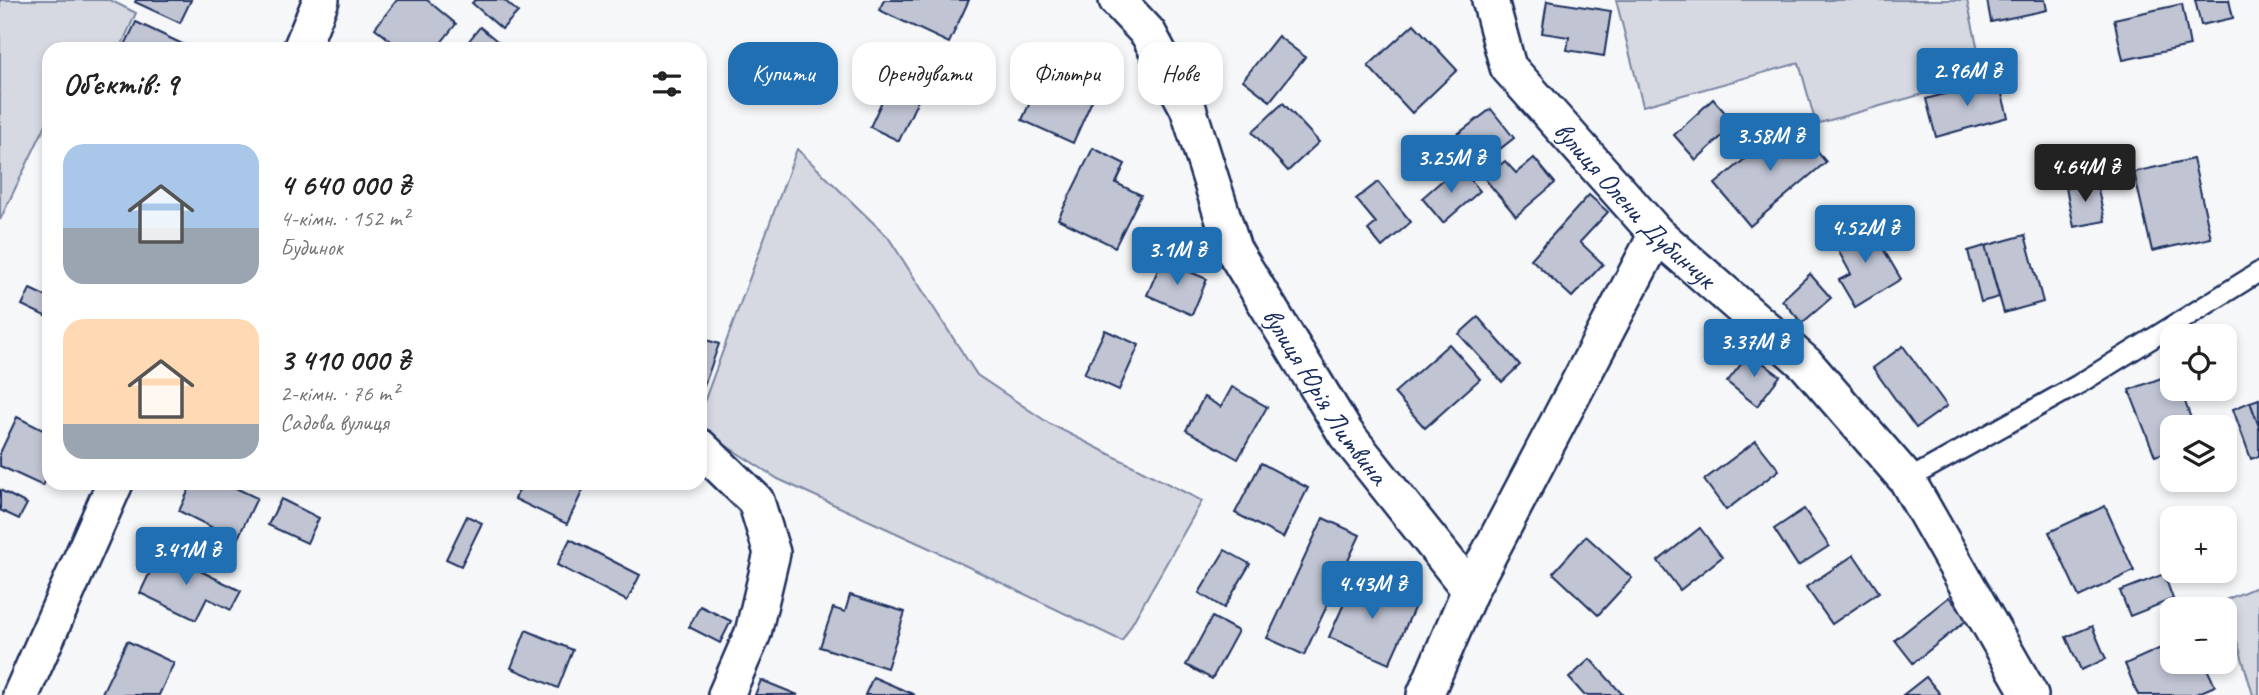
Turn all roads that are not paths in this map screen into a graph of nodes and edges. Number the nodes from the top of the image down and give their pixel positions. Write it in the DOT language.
graph roads {
  1 [pos="321,0"];
  2 [pos="1117,0"];
  3 [pos="1490,0"];
  4 [pos="304,42"];
  5 [pos="1657,234"];
  6 [pos="2259,272"];
  7 [pos="707,454"];
  8 [pos="1907,480"];
  9 [pos="112,490"];
  10 [pos="1471,590"];
  11 [pos="21,695"];
  12 [pos="726,695"];
  13 [pos="1425,695"];
  14 [pos="2030,695"];
  1 -- 4 [label="street"];
  2 -- 10 [label="street, вулиця Юрія Литвина"];
  3 -- 5 [label="street, вулиця Олени Дубинчук"];
  5 -- 8 [label="street, вулиця Олени Дубинчук"];
  5 -- 10 [label="street"];
  6 -- 8 [label="lane"];
  7 -- 12 [label="street"];
  8 -- 14 [label="street, вулиця Олени Дубинчук"];
  9 -- 11 [label="street"];
  10 -- 13 [label="street"];
}
